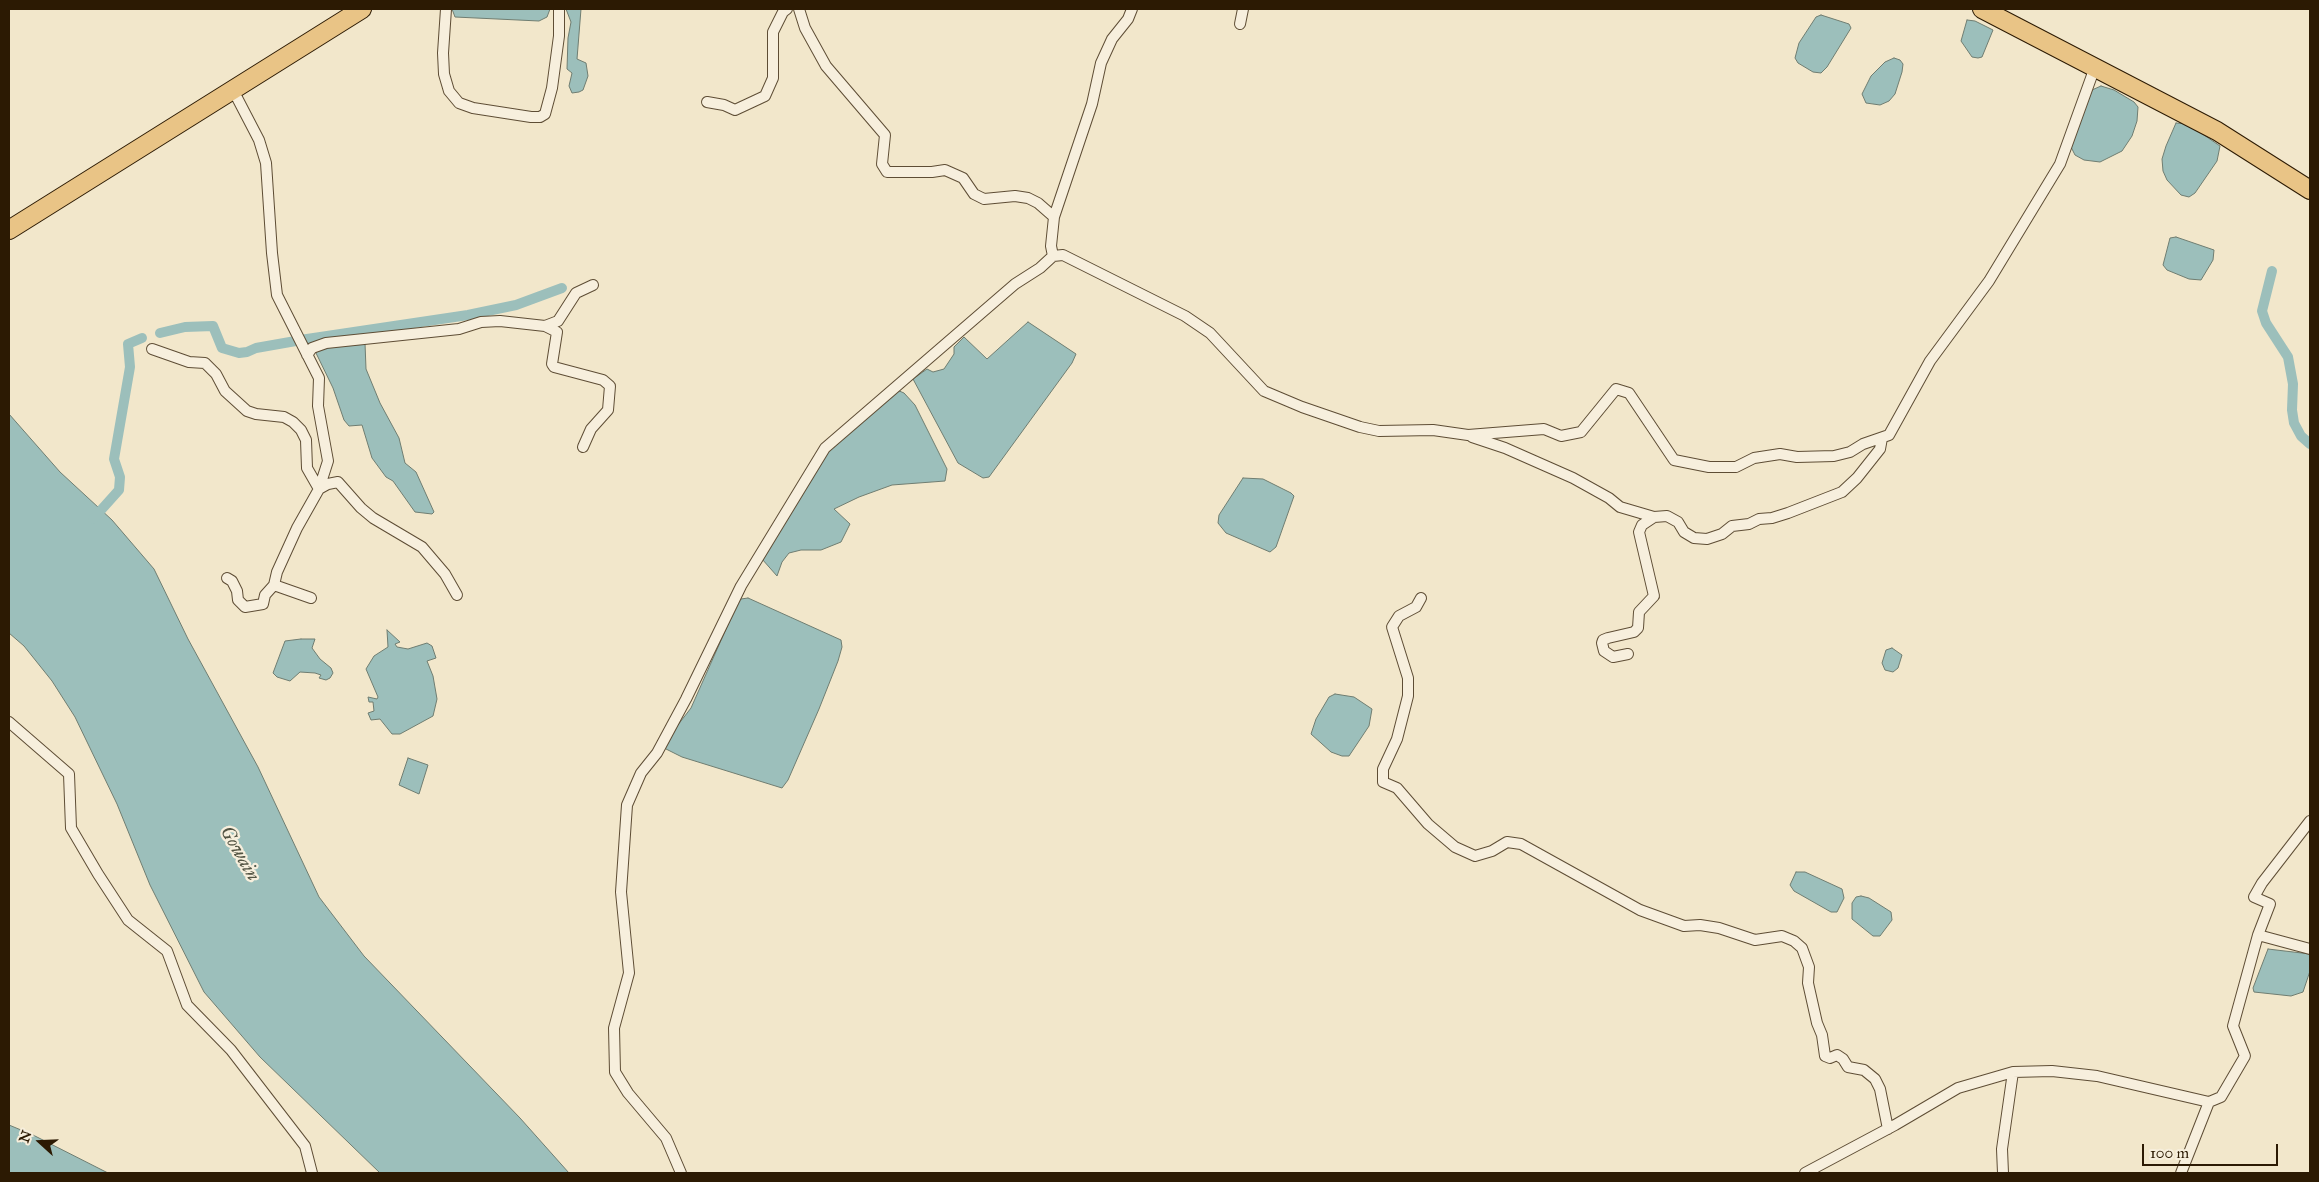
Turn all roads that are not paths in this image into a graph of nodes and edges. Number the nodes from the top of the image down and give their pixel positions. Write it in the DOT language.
graph roads {
  1 [pos="362,9"];
  2 [pos="446,9"];
  3 [pos="559,9"];
  4 [pos="787,9"];
  5 [pos="799,9"];
  6 [pos="1132,9"];
  7 [pos="1243,9"];
  8 [pos="1982,9"];
  9 [pos="1240,24"];
  10 [pos="2096,67"];
  11 [pos="233,90"];
  12 [pos="707,102"];
  13 [pos="2310,190"];
  14 [pos="1054,218"];
  15 [pos="9,230"];
  16 [pos="1053,256"];
  17 [pos="593,285"];
  18 [pos="545,326"];
  19 [pos="152,349"];
  20 [pos="307,355"];
  21 [pos="1468,435"];
  22 [pos="1882,438"];
  23 [pos="583,447"];
  24 [pos="319,489"];
  25 [pos="1654,517"];
  26 [pos="227,578"];
  27 [pos="274,584"];
  28 [pos="457,595"];
  29 [pos="311,598"];
  30 [pos="1421,598"];
  31 [pos="1628,654"];
  32 [pos="9,722"];
  33 [pos="2310,820"];
  34 [pos="2258,935"];
  35 [pos="2310,949"];
  36 [pos="2013,1072"];
  37 [pos="2209,1102"];
  38 [pos="1888,1129"];
  39 [pos="312,1173"];
  40 [pos="681,1173"];
  41 [pos="1805,1173"];
  42 [pos="2003,1173"];
  43 [pos="2181,1173"];
  1 -- 11 [label="highway"];
  2 -- 3 [label="street"];
  4 -- 12 [label="street"];
  5 -- 14 [label="street"];
  6 -- 14 [label="street"];
  7 -- 9 [label="street"];
  8 -- 10 [label="highway"];
  10 -- 13 [label="highway"];
  10 -- 22 [label="street"];
  11 -- 15 [label="highway"];
  11 -- 20 [label="street"];
  14 -- 16 [label="street"];
  16 -- 21 [label="street"];
  16 -- 40 [label="street"];
  17 -- 18 [label="street"];
  18 -- 20 [label="street"];
  18 -- 23 [label="street"];
  19 -- 24 [label="street"];
  20 -- 24 [label="street"];
  21 -- 22 [label="street"];
  21 -- 25 [label="street"];
  22 -- 25 [label="street"];
  24 -- 27 [label="street"];
  24 -- 28 [label="street"];
  25 -- 31 [label="street"];
  26 -- 27 [label="street"];
  27 -- 29 [label="street"];
  30 -- 38 [label="street"];
  32 -- 39 [label="street"];
  33 -- 34 [label="street"];
  34 -- 35 [label="street"];
  34 -- 37 [label="street"];
  36 -- 37 [label="street"];
  36 -- 38 [label="street"];
  36 -- 42 [label="street"];
  37 -- 43 [label="street"];
  38 -- 41 [label="street"];
}
